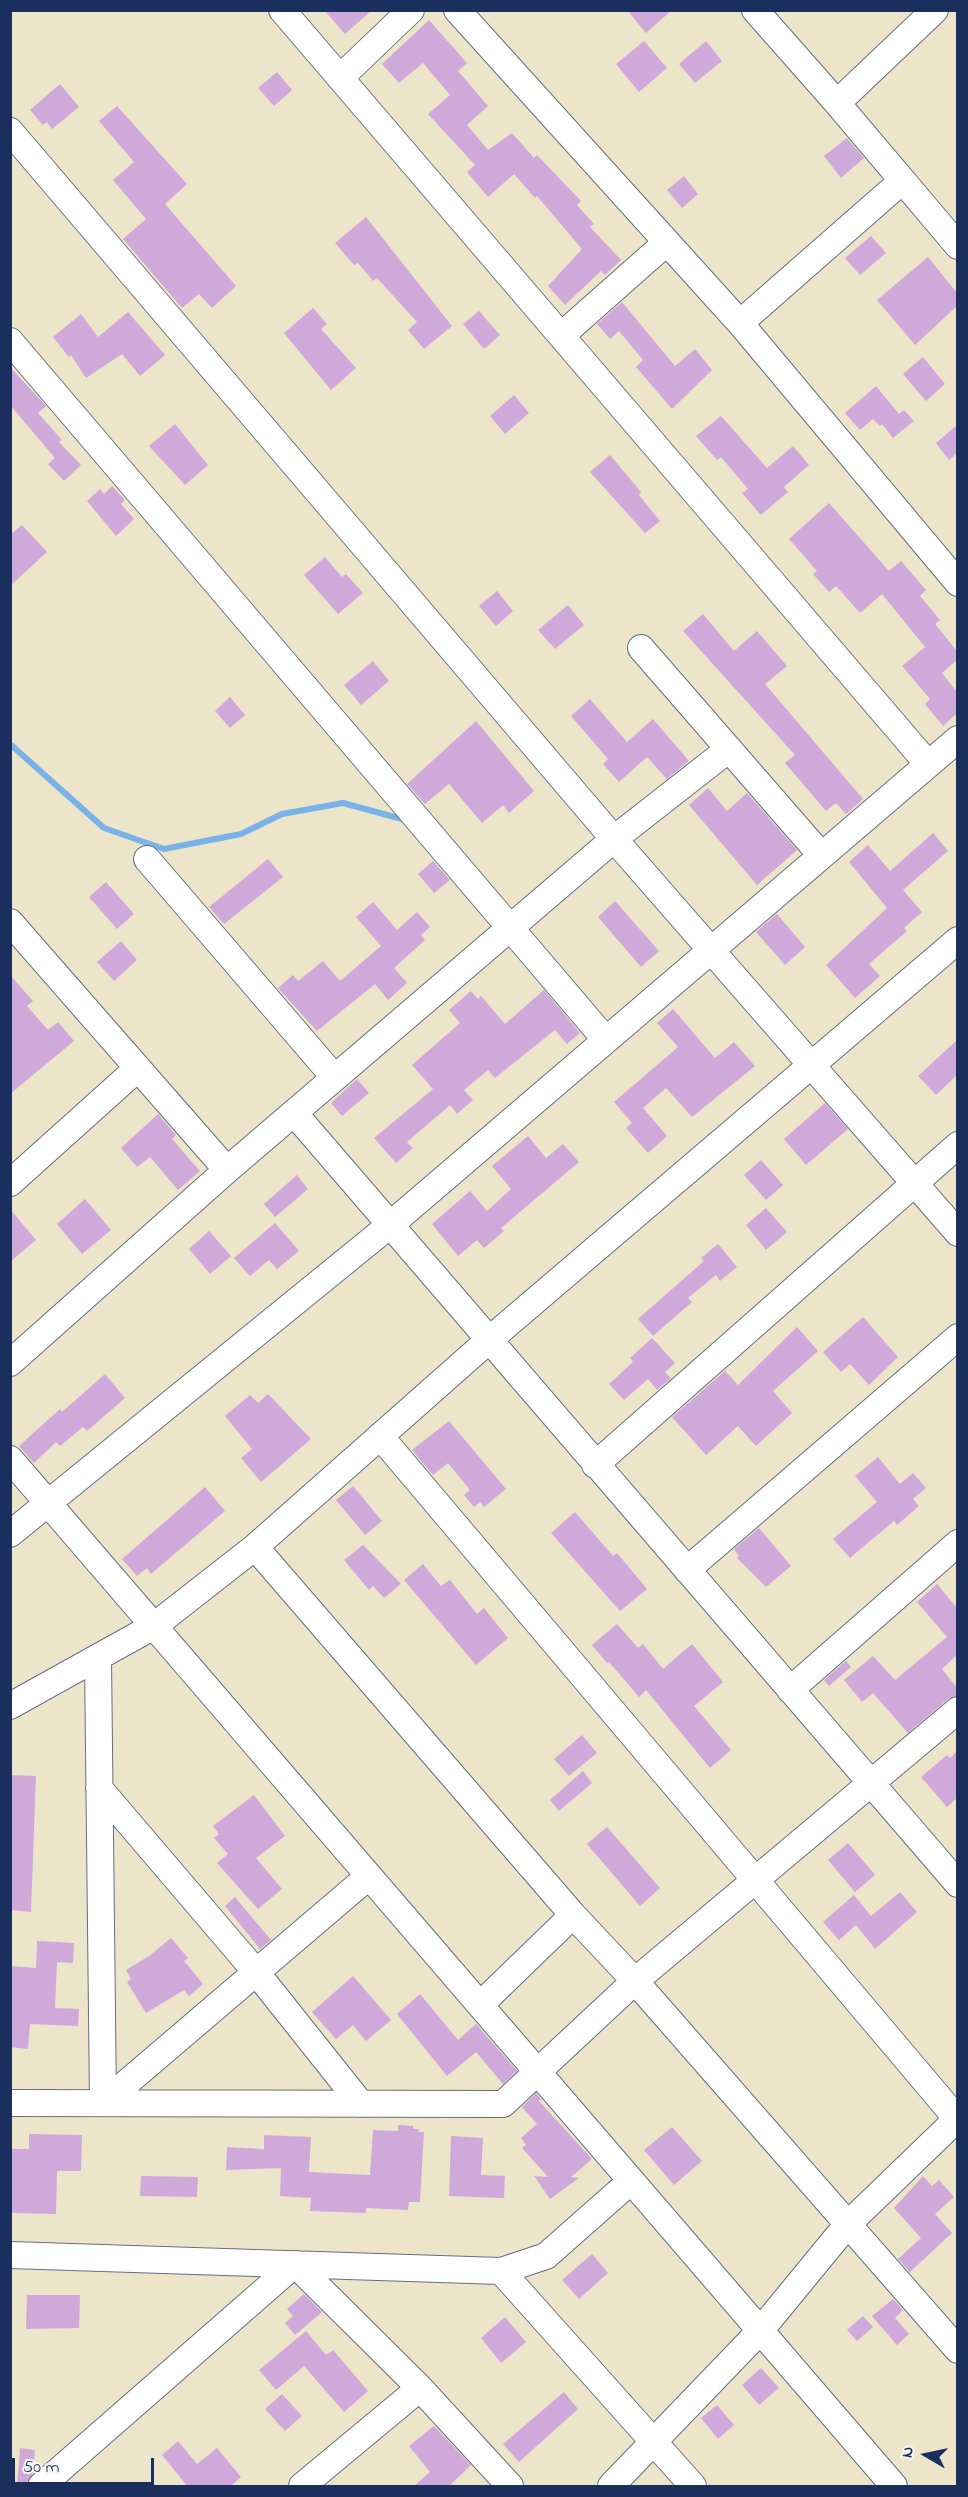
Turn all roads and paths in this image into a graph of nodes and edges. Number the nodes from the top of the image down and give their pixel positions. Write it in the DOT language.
graph roads {
  1 [pos="282,10"];
  2 [pos="411,10"];
  3 [pos="457,10"];
  4 [pos="755,10"];
  5 [pos="935,10"];
  6 [pos="340,78"];
  7 [pos="837,103"];
  8 [pos="10,131"];
  9 [pos="902,181"];
  10 [pos="667,242"];
  11 [pos="957,246"];
  12 [pos="740,323"];
  13 [pos="562,336"];
  14 [pos="10,341"];
  15 [pos="957,583"];
  16 [pos="641,648"];
  17 [pos="957,739"];
  18 [pos="729,749"];
  19 [pos="928,764"];
  20 [pos="614,839"];
  21 [pos="820,855"];
  22 [pos="147,860"];
  23 [pos="10,922"];
  24 [pos="510,928"];
  25 [pos="957,940"];
  26 [pos="709,949"];
  27 [pos="605,1039"];
  28 [pos="810,1066"];
  29 [pos="138,1068"];
  30 [pos="334,1078"];
  31 [pos="294,1113"];
  32 [pos="957,1145"];
  33 [pos="227,1170"];
  34 [pos="10,1183"];
  35 [pos="916,1183"];
  36 [pos="390,1225"];
  37 [pos="957,1233"];
  38 [pos="957,1337"];
  39 [pos="489,1340"];
  40 [pos="10,1363"];
  41 [pos="380,1436"];
  42 [pos="10,1459"];
  43 [pos="595,1465"];
  44 [pos="48,1503"];
  45 [pos="10,1534"];
  46 [pos="957,1543"];
  47 [pos="255,1547"];
  48 [pos="687,1570"];
  49 [pos="154,1626"];
  50 [pos="98,1659"];
  51 [pos="790,1690"];
  52 [pos="10,1706"];
  53 [pos="957,1710"];
  54 [pos="870,1782"];
  55 [pos="99,1788"];
  56 [pos="369,1876"];
  57 [pos="754,1880"];
  58 [pos="957,1884"];
  59 [pos="573,1915"];
  60 [pos="256,1972"];
  61 [pos="635,1981"];
  62 [pos="480,2005"];
  63 [pos="537,2071"];
  64 [pos="10,2103"];
  65 [pos="103,2103"];
  66 [pos="361,2104"];
  67 [pos="957,2119"];
  68 [pos="631,2181"];
  69 [pos="847,2225"];
  70 [pos="10,2254"];
  71 [pos="295,2264"];
  72 [pos="501,2271"];
  73 [pos="760,2331"];
  74 [pos="957,2350"];
  75 [pos="420,2388"];
  76 [pos="654,2442"];
  77 [pos="41,2487"];
  78 [pos="302,2487"];
  79 [pos="510,2487"];
  80 [pos="611,2487"];
  81 [pos="693,2487"];
  82 [pos="894,2487"];
  1 -- 6 [label="street"];
  2 -- 6 [label="street"];
  3 -- 10 [label="street"];
  4 -- 7 [label="street"];
  5 -- 7 [label="street"];
  6 -- 13 [label="street"];
  7 -- 9 [label="street"];
  8 -- 20 [label="street"];
  9 -- 11 [label="street"];
  9 -- 12 [label="street"];
  10 -- 12 [label="street"];
  10 -- 13 [label="street"];
  12 -- 15 [label="street"];
  13 -- 19 [label="street"];
  14 -- 24 [label="street"];
  16 -- 18 [label="street"];
  17 -- 19 [label="street"];
  18 -- 20 [label="street"];
  18 -- 21 [label="street"];
  19 -- 21 [label="street"];
  20 -- 24 [label="street"];
  20 -- 26 [label="street"];
  21 -- 26 [label="street"];
  22 -- 30 [label="street"];
  23 -- 29 [label="street"];
  24 -- 27 [label="street"];
  24 -- 30 [label="street"];
  25 -- 28 [label="street"];
  26 -- 27 [label="street"];
  26 -- 28 [label="street"];
  27 -- 36 [label="street"];
  28 -- 35 [label="street"];
  28 -- 39 [label="street"];
  29 -- 33 [label="street"];
  29 -- 34 [label="street"];
  30 -- 31 [label="street"];
  31 -- 33 [label="street"];
  31 -- 36 [label="street"];
  32 -- 35 [label="street"];
  33 -- 40 [label="street"];
  35 -- 37 [label="street"];
  35 -- 43 [label="street"];
  36 -- 39 [label="street"];
  36 -- 44 [label="street"];
  38 -- 48 [label="street"];
  39 -- 41 [label="street"];
  39 -- 43 [label="street"];
  41 -- 47 [label="street"];
  41 -- 57 [label="street"];
  42 -- 44 [label="street"];
  43 -- 48 [label="street"];
  44 -- 45 [label="street"];
  44 -- 49 [label="street"];
  46 -- 51 [label="street"];
  47 -- 49 [label="street"];
  47 -- 59 [label="street"];
  48 -- 51 [label="street"];
  49 -- 50 [label="street"];
  49 -- 56 [label="street"];
  50 -- 52 [label="street"];
  50 -- 55 [label="street"];
  51 -- 54 [label="street"];
  53 -- 54 [label="street"];
  54 -- 57 [label="street"];
  54 -- 58 [label="street"];
  55 -- 60 [label="street"];
  55 -- 65 [label="street"];
  56 -- 60 [label="street"];
  56 -- 62 [label="street"];
  57 -- 61 [label="street"];
  57 -- 67 [label="street"];
  59 -- 61 [label="street"];
  59 -- 62 [label="street"];
  60 -- 65 [label="street"];
  60 -- 66 [label="street"];
  61 -- 63 [label="street"];
  61 -- 69 [label="street"];
  62 -- 63 [label="street"];
  63 -- 66 [label="street"];
  63 -- 68 [label="street"];
  64 -- 65 [label="street"];
  65 -- 66 [label="street"];
  67 -- 69 [label="street"];
  68 -- 72 [label="street"];
  68 -- 73 [label="street"];
  69 -- 73 [label="street"];
  69 -- 74 [label="street"];
  70 -- 71 [label="street"];
  71 -- 72 [label="street"];
  71 -- 75 [label="street"];
  71 -- 77 [label="street"];
  72 -- 76 [label="street"];
  73 -- 76 [label="street"];
  73 -- 82 [label="street"];
  75 -- 78 [label="street"];
  75 -- 79 [label="street"];
  76 -- 80 [label="street"];
  76 -- 81 [label="street"];
}
